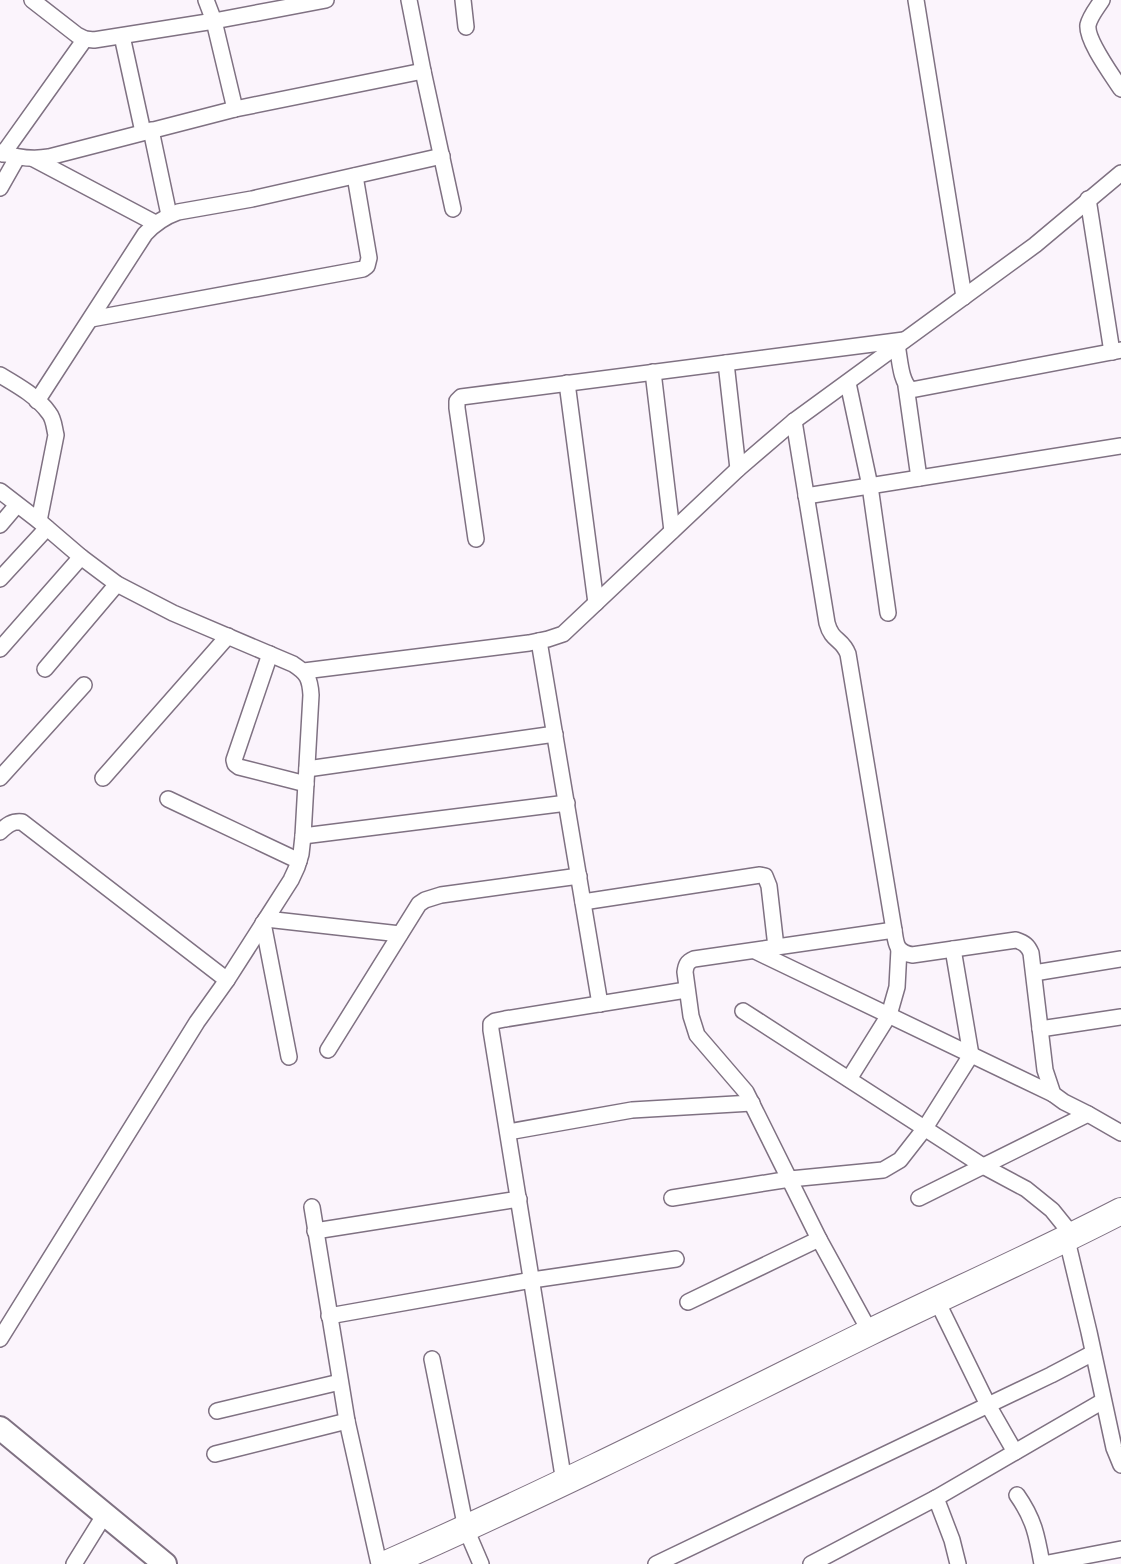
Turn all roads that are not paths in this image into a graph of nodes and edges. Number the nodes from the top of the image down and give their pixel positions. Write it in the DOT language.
graph roads {
  1 [pos="32,0"];
  2 [pos="206,0"];
  3 [pos="326,0"];
  4 [pos="409,0"];
  5 [pos="463,0"];
  6 [pos="916,0"];
  7 [pos="1102,0"];
  8 [pos="214,21"];
  9 [pos="466,27"];
  10 [pos="122,36"];
  11 [pos="85,39"];
  12 [pos="423,71"];
  13 [pos="1121,89"];
  14 [pos="235,109"];
  15 [pos="147,131"];
  16 [pos="7,155"];
  17 [pos="442,156"];
  18 [pos="34,159"];
  19 [pos="1121,173"];
  20 [pos="355,176"];
  21 [pos="0,188"];
  22 [pos="1088,199"];
  23 [pos="453,209"];
  24 [pos="162,219"];
  25 [pos="964,297"];
  26 [pos="91,319"];
  27 [pos="900,343"];
  28 [pos="1117,351"];
  29 [pos="726,363"];
  30 [pos="652,372"];
  31 [pos="0,375"];
  32 [pos="567,383"];
  33 [pos="848,383"];
  34 [pos="906,386"];
  35 [pos="37,401"];
  36 [pos="794,421"];
  37 [pos="1121,446"];
  38 [pos="738,469"];
  39 [pos="919,478"];
  40 [pos="870,486"];
  41 [pos="0,491"];
  42 [pos="806,496"];
  43 [pos="17,505"];
  44 [pos="43,524"];
  45 [pos="0,525"];
  46 [pos="672,531"];
  47 [pos="476,539"];
  48 [pos="81,557"];
  49 [pos="0,579"];
  50 [pos="117,584"];
  51 [pos="596,603"];
  52 [pos="888,613"];
  53 [pos="228,636"];
  54 [pos="540,641"];
  55 [pos="0,649"];
  56 [pos="270,654"];
  57 [pos="45,669"];
  58 [pos="304,671"];
  59 [pos="84,685"];
  60 [pos="555,734"];
  61 [pos="306,776"];
  62 [pos="0,778"];
  63 [pos="103,778"];
  64 [pos="168,800"];
  65 [pos="567,803"];
  66 [pos="0,832"];
  67 [pos="303,836"];
  68 [pos="299,861"];
  69 [pos="579,876"];
  70 [pos="583,902"];
  71 [pos="265,921"];
  72 [pos="894,930"];
  73 [pos="400,934"];
  74 [pos="776,948"];
  75 [pos="899,949"];
  76 [pos="953,949"];
  77 [pos="755,951"];
  78 [pos="1121,959"];
  79 [pos="1034,973"];
  80 [pos="227,980"];
  81 [pos="686,990"];
  82 [pos="600,1004"];
  83 [pos="743,1011"];
  84 [pos="889,1015"];
  85 [pos="1121,1017"];
  86 [pos="1040,1029"];
  87 [pos="328,1050"];
  88 [pos="971,1055"];
  89 [pos="289,1057"];
  90 [pos="849,1079"];
  91 [pos="1053,1094"];
  92 [pos="752,1103"];
  93 [pos="1088,1114"];
  94 [pos="925,1128"];
  95 [pos="508,1132"];
  96 [pos="1121,1133"];
  97 [pos="983,1166"];
  98 [pos="790,1179"];
  99 [pos="672,1198"];
  100 [pos="919,1198"];
  101 [pos="519,1199"];
  102 [pos="312,1207"];
  103 [pos="1121,1211"];
  104 [pos="315,1231"];
  105 [pos="1070,1238"];
  106 [pos="819,1239"];
  107 [pos="676,1258"];
  108 [pos="532,1280"];
  109 [pos="937,1301"];
  110 [pos="687,1302"];
  111 [pos="329,1316"];
  112 [pos="870,1332"];
  113 [pos="0,1339"];
  114 [pos="1094,1353"];
  115 [pos="432,1359"];
  116 [pos="340,1382"];
  117 [pos="1103,1401"];
  118 [pos="987,1405"];
  119 [pos="217,1411"];
  120 [pos="347,1421"];
  121 [pos="0,1428"];
  122 [pos="1016,1452"];
  123 [pos="215,1455"];
  124 [pos="1121,1465"];
  125 [pos="564,1482"];
  126 [pos="1017,1495"];
  127 [pos="936,1498"];
  128 [pos="105,1514"];
  129 [pos="466,1529"];
  130 [pos="1121,1549"];
  131 [pos="74,1564"];
  132 [pos="165,1564"];
  133 [pos="379,1564"];
  134 [pos="386,1564"];
  135 [pos="481,1564"];
  136 [pos="656,1564"];
  137 [pos="811,1564"];
  138 [pos="958,1564"];
  139 [pos="1042,1564"];
  1 -- 11 [label="street"];
  2 -- 8 [label="street"];
  3 -- 8 [label="street"];
  4 -- 12 [label="street"];
  5 -- 9 [label="street"];
  6 -- 25 [label="street"];
  7 -- 13 [label="street"];
  8 -- 10 [label="street"];
  8 -- 14 [label="street"];
  10 -- 11 [label="street"];
  10 -- 15 [label="street"];
  11 -- 16 [label="street"];
  12 -- 14 [label="street"];
  12 -- 17 [label="street"];
  14 -- 15 [label="street"];
  15 -- 18 [label="street"];
  15 -- 24 [label="street"];
  16 -- 18 [label="street"];
  16 -- 21 [label="street"];
  17 -- 20 [label="street"];
  17 -- 23 [label="street"];
  18 -- 24 [label="street"];
  19 -- 22 [label="street"];
  20 -- 24 [label="street"];
  20 -- 26 [label="street"];
  22 -- 25 [label="street"];
  22 -- 28 [label="street"];
  24 -- 26 [label="street"];
  25 -- 27 [label="street"];
  26 -- 35 [label="street"];
  27 -- 29 [label="street"];
  27 -- 33 [label="street"];
  27 -- 34 [label="street"];
  28 -- 34 [label="street"];
  29 -- 30 [label="street"];
  29 -- 38 [label="street"];
  30 -- 32 [label="street"];
  30 -- 46 [label="street"];
  31 -- 35 [label="street"];
  32 -- 47 [label="street"];
  32 -- 51 [label="street"];
  33 -- 36 [label="street"];
  33 -- 40 [label="street"];
  34 -- 39 [label="street"];
  35 -- 44 [label="street"];
  36 -- 38 [label="street"];
  36 -- 42 [label="street"];
  37 -- 39 [label="street"];
  38 -- 46 [label="street"];
  39 -- 40 [label="street"];
  40 -- 42 [label="street"];
  40 -- 52 [label="street"];
  41 -- 43 [label="street"];
  42 -- 72 [label="street"];
  43 -- 44 [label="street"];
  43 -- 45 [label="street"];
  44 -- 48 [label="street"];
  44 -- 49 [label="street"];
  46 -- 51 [label="street"];
  48 -- 50 [label="street"];
  48 -- 55 [label="street"];
  50 -- 53 [label="street"];
  50 -- 57 [label="street"];
  51 -- 54 [label="street"];
  53 -- 56 [label="street"];
  53 -- 63 [label="street"];
  54 -- 58 [label="street"];
  54 -- 60 [label="street"];
  56 -- 58 [label="street"];
  56 -- 61 [label="street"];
  58 -- 61 [label="street"];
  59 -- 62 [label="street"];
  60 -- 61 [label="street"];
  60 -- 65 [label="street"];
  61 -- 67 [label="street"];
  64 -- 68 [label="street"];
  65 -- 67 [label="street"];
  65 -- 69 [label="street"];
  66 -- 80 [label="street"];
  67 -- 68 [label="street"];
  68 -- 71 [label="street"];
  69 -- 70 [label="street"];
  69 -- 73 [label="street"];
  70 -- 74 [label="street"];
  70 -- 82 [label="street"];
  71 -- 73 [label="street"];
  71 -- 80 [label="street"];
  71 -- 89 [label="street"];
  72 -- 74 [label="street"];
  72 -- 75 [label="street"];
  73 -- 87 [label="street"];
  74 -- 77 [label="street"];
  75 -- 76 [label="street"];
  75 -- 84 [label="street"];
  76 -- 79 [label="street"];
  76 -- 88 [label="street"];
  77 -- 81 [label="street"];
  77 -- 84 [label="street"];
  78 -- 79 [label="street"];
  79 -- 86 [label="street"];
  80 -- 113 [label="street"];
  81 -- 82 [label="street"];
  81 -- 92 [label="street"];
  82 -- 95 [label="street"];
  83 -- 90 [label="street"];
  84 -- 88 [label="street"];
  84 -- 90 [label="street"];
  85 -- 86 [label="street"];
  86 -- 91 [label="street"];
  88 -- 91 [label="street"];
  88 -- 94 [label="street"];
  90 -- 94 [label="street"];
  91 -- 93 [label="street"];
  92 -- 95 [label="street"];
  92 -- 98 [label="street"];
  93 -- 96 [label="street"];
  93 -- 97 [label="street"];
  94 -- 97 [label="street"];
  94 -- 98 [label="street"];
  95 -- 101 [label="street"];
  97 -- 100 [label="street"];
  97 -- 105 [label="street"];
  98 -- 99 [label="street"];
  98 -- 106 [label="street"];
  101 -- 104 [label="street"];
  101 -- 108 [label="street"];
  102 -- 104 [label="street"];
  103 -- 105 [label="main road"];
  104 -- 111 [label="street"];
  105 -- 109 [label="main road"];
  105 -- 114 [label="street"];
  106 -- 110 [label="street"];
  106 -- 112 [label="street"];
  107 -- 108 [label="street"];
  108 -- 111 [label="street"];
  108 -- 125 [label="street"];
  109 -- 112 [label="main road"];
  109 -- 118 [label="street"];
  111 -- 116 [label="street"];
  112 -- 125 [label="main road"];
  114 -- 117 [label="street"];
  114 -- 118 [label="street"];
  115 -- 129 [label="street"];
  116 -- 119 [label="street"];
  116 -- 120 [label="street"];
  117 -- 122 [label="street"];
  117 -- 124 [label="street"];
  118 -- 122 [label="street"];
  118 -- 136 [label="street"];
  120 -- 123 [label="street"];
  120 -- 133 [label="street"];
  121 -- 128 [label="street"];
  122 -- 127 [label="street"];
  125 -- 129 [label="main road"];
  126 -- 139 [label="street"];
  127 -- 137 [label="street"];
  127 -- 138 [label="street"];
  128 -- 131 [label="street"];
  128 -- 132 [label="street"];
  129 -- 134 [label="main road"];
  129 -- 135 [label="street"];
  130 -- 139 [label="street"];
}
